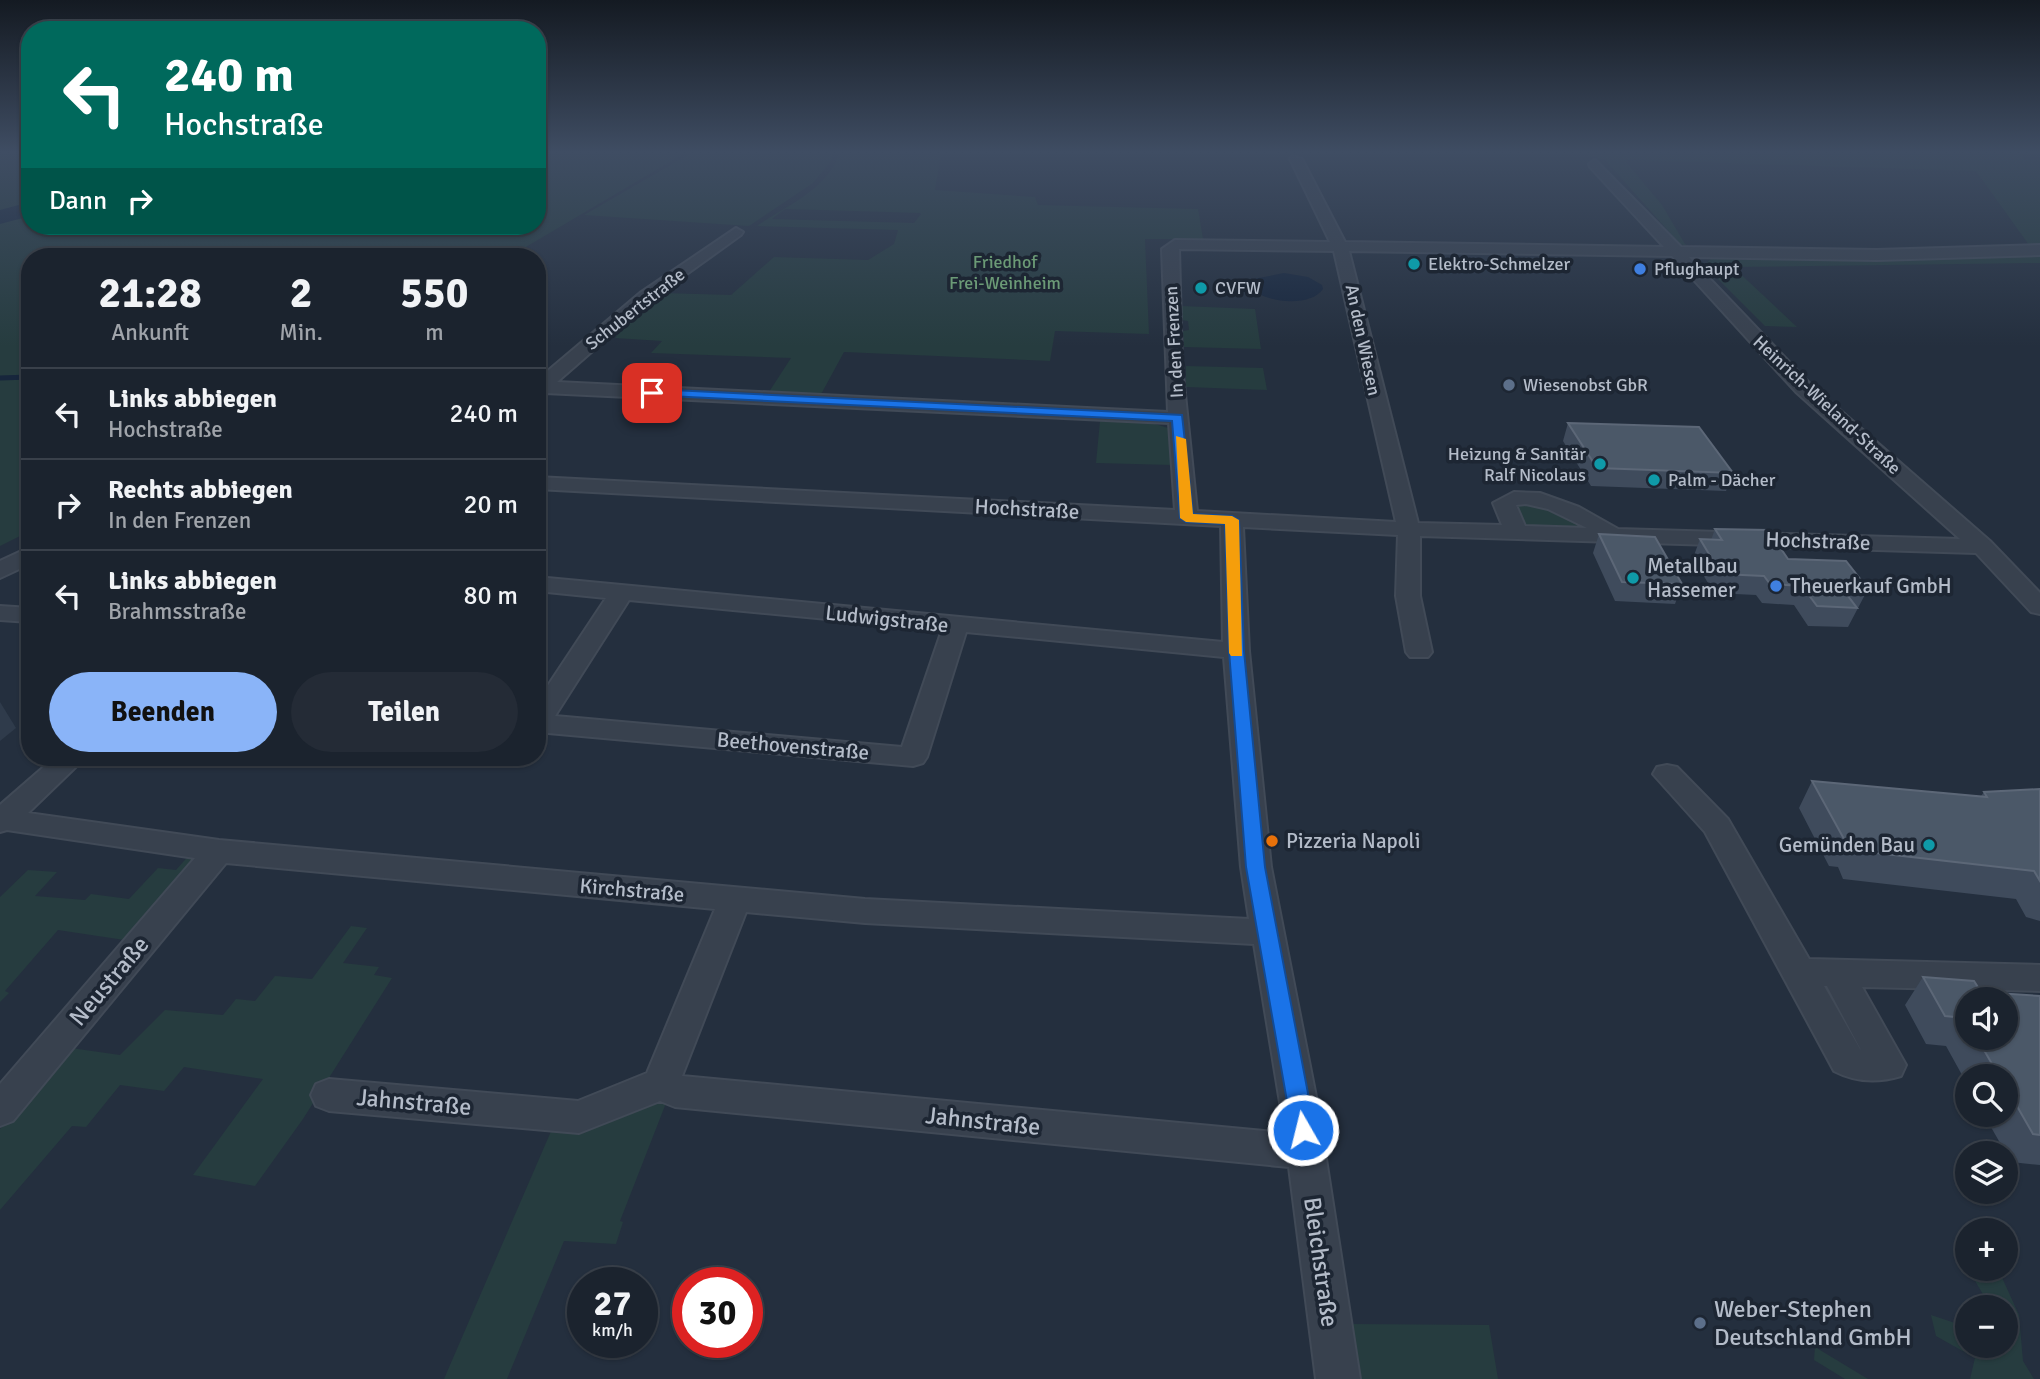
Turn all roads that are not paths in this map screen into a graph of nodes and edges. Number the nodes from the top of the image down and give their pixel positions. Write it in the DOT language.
graph roads {
  1 [pos="1325,217"];
  2 [pos="1645,217"];
  3 [pos="736,232"];
  4 [pos="1340,246"];
  5 [pos="2040,250"];
  6 [pos="1677,252"];
  7 [pos="546,383"];
  8 [pos="546,389"];
  9 [pos="1178,418"];
  10 [pos="546,483"];
  11 [pos="1186,518"];
  12 [pos="1232,520"];
  13 [pos="1409,529"];
  14 [pos="1516,531"];
  15 [pos="1612,533"];
  16 [pos="1982,546"];
  17 [pos="21,559"];
  18 [pos="0,571"];
  19 [pos="546,585"];
  20 [pos="622,592"];
  21 [pos="2040,607"];
  22 [pos="0,612"];
  23 [pos="21,614"];
  24 [pos="955,626"];
  25 [pos="1236,651"];
  26 [pos="1419,652"];
  27 [pos="546,709"];
  28 [pos="546,724"];
  29 [pos="62,766"];
  30 [pos="1667,774"];
  31 [pos="1,820"];
  32 [pos="219,851"];
  33 [pos="735,899"];
  34 [pos="1266,932"];
  35 [pos="1799,972"];
  36 [pos="1836,972"];
  37 [pos="2040,978"];
  38 [pos="660,1084"];
  39 [pos="329,1095"];
  40 [pos="0,1110"];
  41 [pos="1306,1152"];
  42 [pos="1338,1379"];
  1 -- 4 [label="street, An den Wiesen"];
  2 -- 6 [label="street, Heinrich-Wieland-Straße"];
  3 -- 7 [label="street, Schubertstraße"];
  4 -- 6 [label="street"];
  4 -- 9 [label="street, In den Frenzen"];
  4 -- 13 [label="street, An den Wiesen"];
  5 -- 6 [label="street"];
  6 -- 16 [label="street, Heinrich-Wieland-Straße"];
  8 -- 9 [label="street"];
  9 -- 11 [label="street, In den Frenzen"];
  10 -- 11 [label="street, Hochstraße"];
  11 -- 12 [label="street, Hochstraße"];
  12 -- 13 [label="street, Hochstraße"];
  12 -- 25 [label="street, Bleichstraße"];
  13 -- 14 [label="street, Hochstraße"];
  13 -- 26 [label="street, An den Wiesen"];
  14 -- 15 [label="street, Hochstraße"];
  14 -- 15 [label="street, Hochstraße"];
  15 -- 16 [label="street, Hochstraße"];
  16 -- 21 [label="street, Heinrich-Wieland-Straße"];
  17 -- 18 [label="street"];
  19 -- 20 [label="street, Ludwigstraße"];
  20 -- 24 [label="street, Ludwigstraße"];
  20 -- 27 [label="street, Beethovenstraße"];
  22 -- 23 [label="street"];
  24 -- 25 [label="street, Ludwigstraße"];
  24 -- 28 [label="street, Beethovenstraße"];
  25 -- 34 [label="street, Bleichstraße"];
  29 -- 31 [label="street"];
  30 -- 35 [label="street"];
  31 -- 32 [label="street, Kirchstraße"];
  32 -- 33 [label="street, Kirchstraße"];
  32 -- 40 [label="street, Neustraße"];
  33 -- 34 [label="street, Kirchstraße"];
  33 -- 38 [label="street"];
  34 -- 41 [label="street, Bleichstraße"];
  35 -- 36 [label="street"];
  35 -- 36 [label="street"];
  36 -- 37 [label="street"];
  38 -- 39 [label="street, Jahnstraße"];
  38 -- 41 [label="street, Jahnstraße"];
  41 -- 42 [label="street, Bleichstraße"];
}
